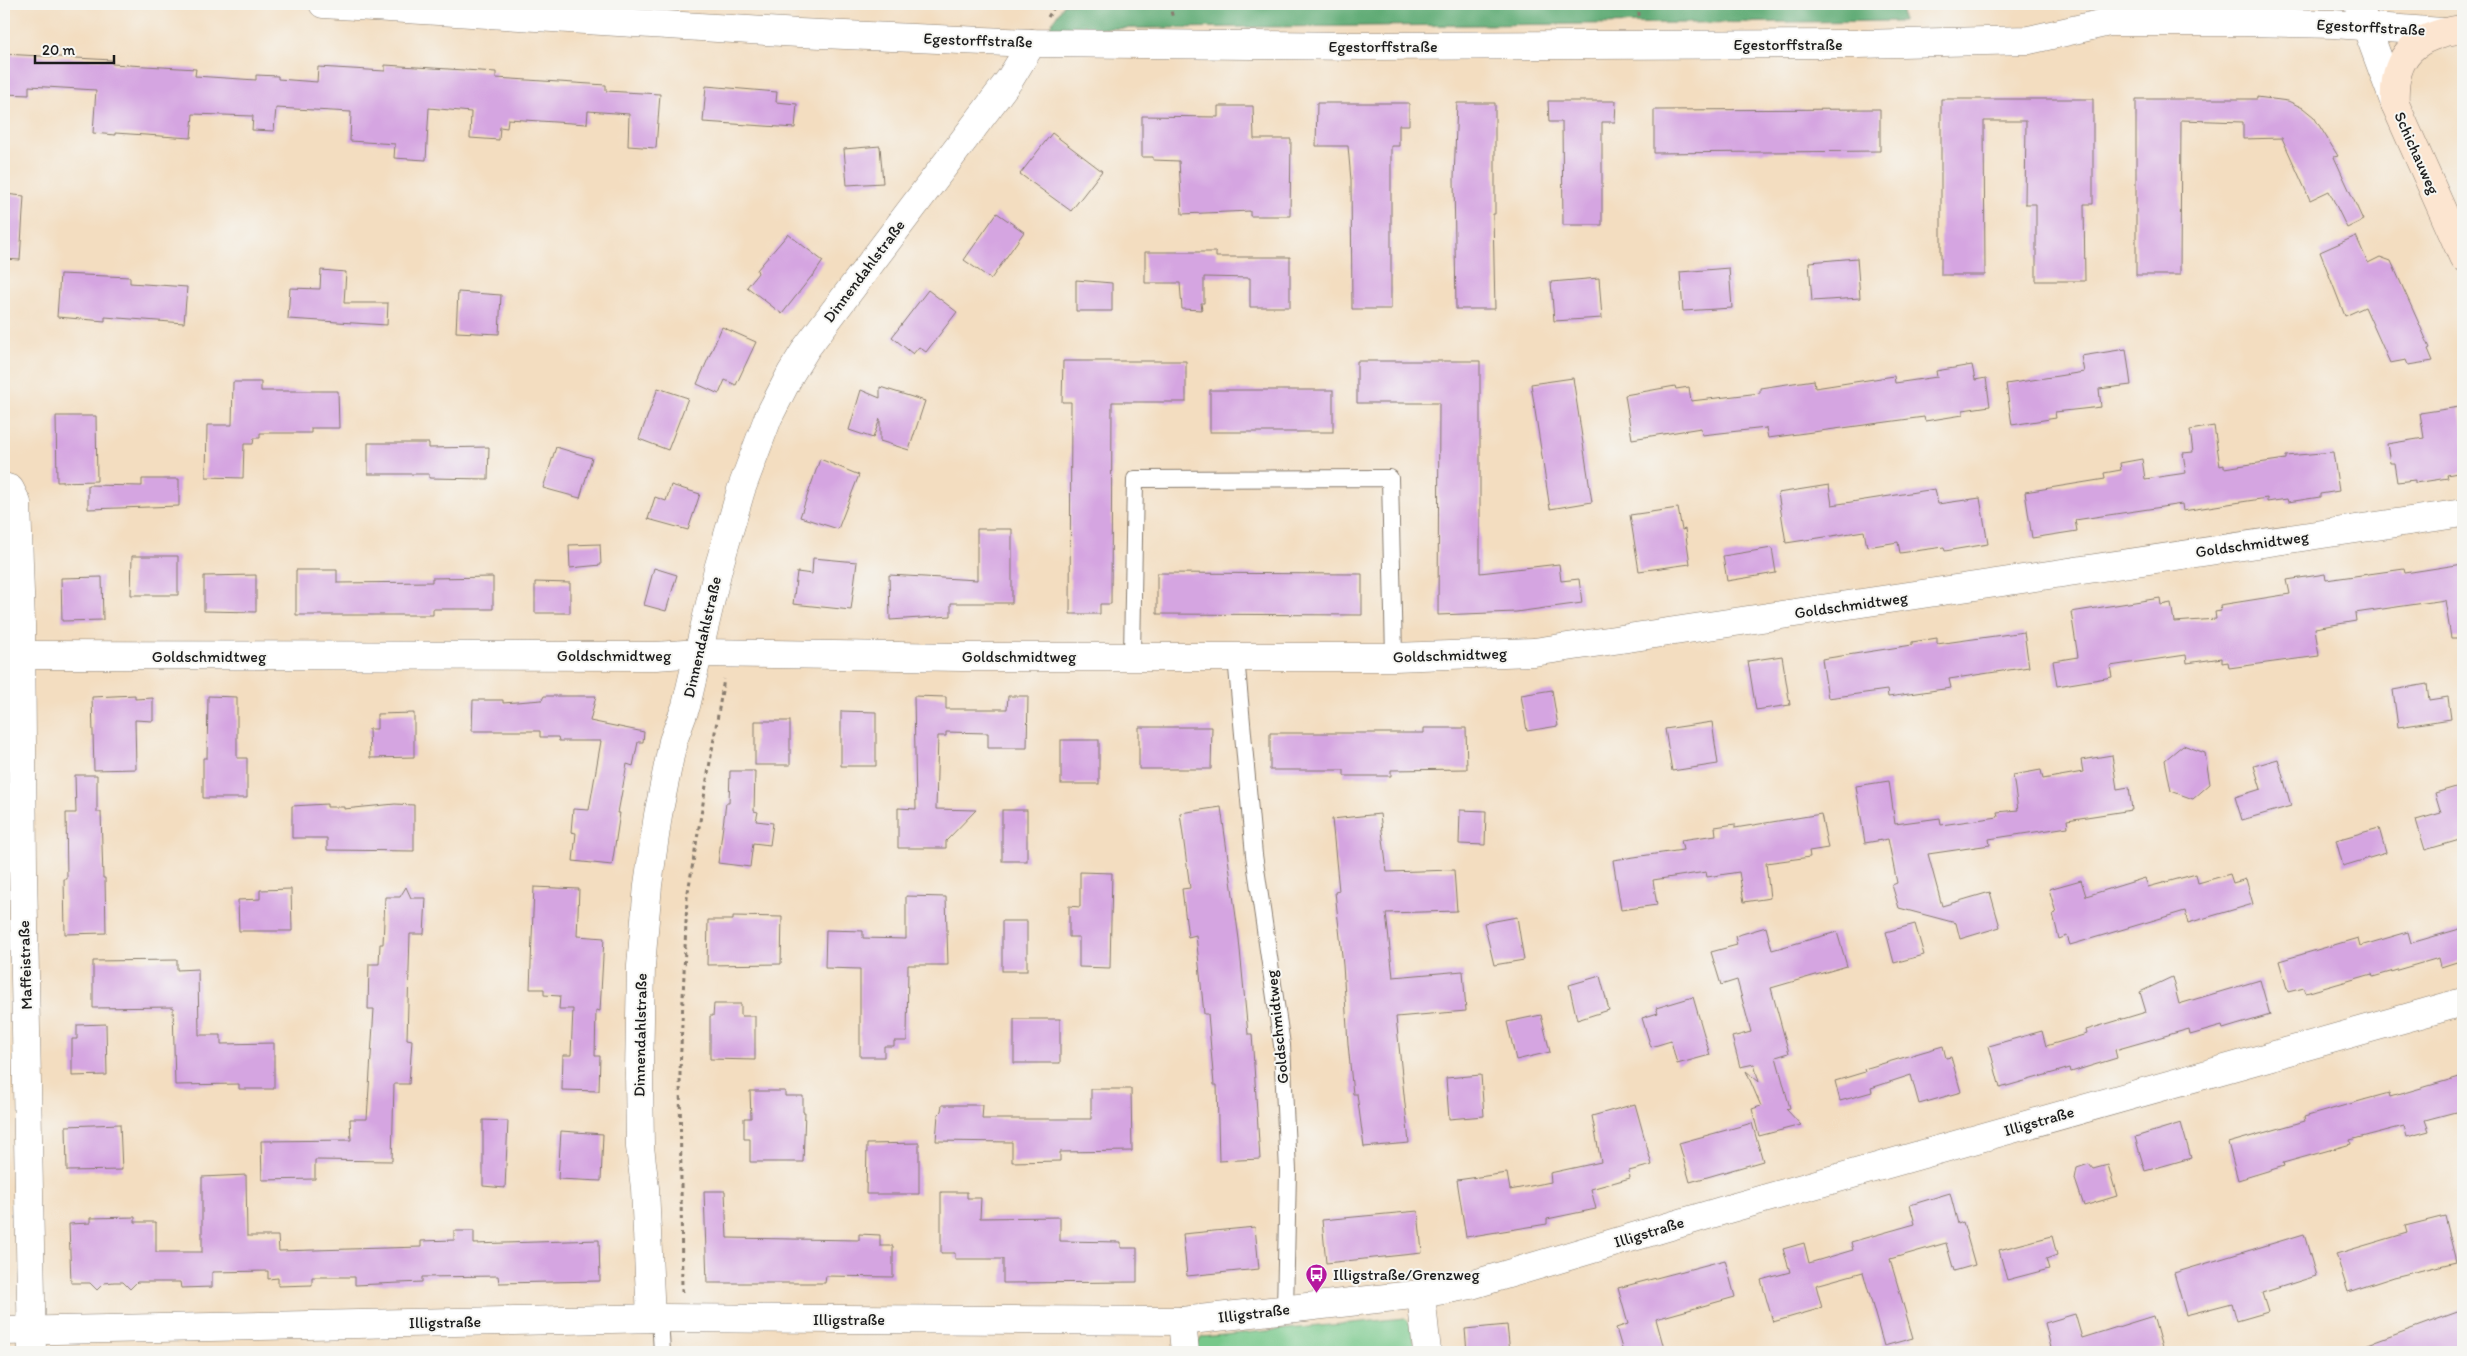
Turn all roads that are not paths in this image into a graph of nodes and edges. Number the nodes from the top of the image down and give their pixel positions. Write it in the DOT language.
graph roads {
  1 [pos="323,4"];
  2 [pos="2362,15"];
  3 [pos="2453,30"];
  4 [pos="1032,43"];
  5 [pos="2395,104"];
  6 [pos="2463,257"];
  7 [pos="7,488"];
  8 [pos="2463,513"];
  9 [pos="699,653"];
  10 [pos="21,655"];
  11 [pos="1132,656"];
  12 [pos="1236,657"];
  13 [pos="1394,657"];
  14 [pos="14,896"];
  15 [pos="2463,1002"];
  16 [pos="1422,1294"];
  17 [pos="1285,1310"];
  18 [pos="656,1318"];
  19 [pos="1182,1321"];
  20 [pos="4,1331"];
  21 [pos="32,1341"];
  22 [pos="662,1352"];
  23 [pos="1185,1352"];
  24 [pos="1427,1352"];
  1 -- 4 [label="street, Egestorffstraße"];
  2 -- 3 [label="street, Egestorffstraße"];
  2 -- 4 [label="street, Egestorffstraße"];
  2 -- 5 [label="street, Schichauweg"];
  3 -- 5 [label="street, Schichauweg"];
  4 -- 9 [label="street, Dinnendahlstraße"];
  5 -- 6 [label="street, Schichauweg"];
  7 -- 10 [label="street, Maffeistraße"];
  8 -- 13 [label="street, Goldschmidtweg"];
  9 -- 10 [label="street, Goldschmidtweg"];
  9 -- 11 [label="street, Goldschmidtweg"];
  9 -- 18 [label="street, Dinnendahlstraße"];
  10 -- 14 [label="street, Maffeistraße"];
  11 -- 12 [label="street, Goldschmidtweg"];
  11 -- 13 [label="lane"];
  12 -- 13 [label="street, Goldschmidtweg"];
  12 -- 17 [label="lane, Goldschmidtweg"];
  14 -- 21 [label="street, Maffeistraße"];
  15 -- 16 [label="street, Illigstraße"];
  16 -- 17 [label="street, Illigstraße"];
  16 -- 24 [label="street"];
  17 -- 19 [label="street, Illigstraße"];
  18 -- 19 [label="street, Illigstraße"];
  18 -- 21 [label="street, Illigstraße"];
  18 -- 22 [label="lane"];
  19 -- 23 [label="street"];
  20 -- 21 [label="street, Illigstraße"];
}
